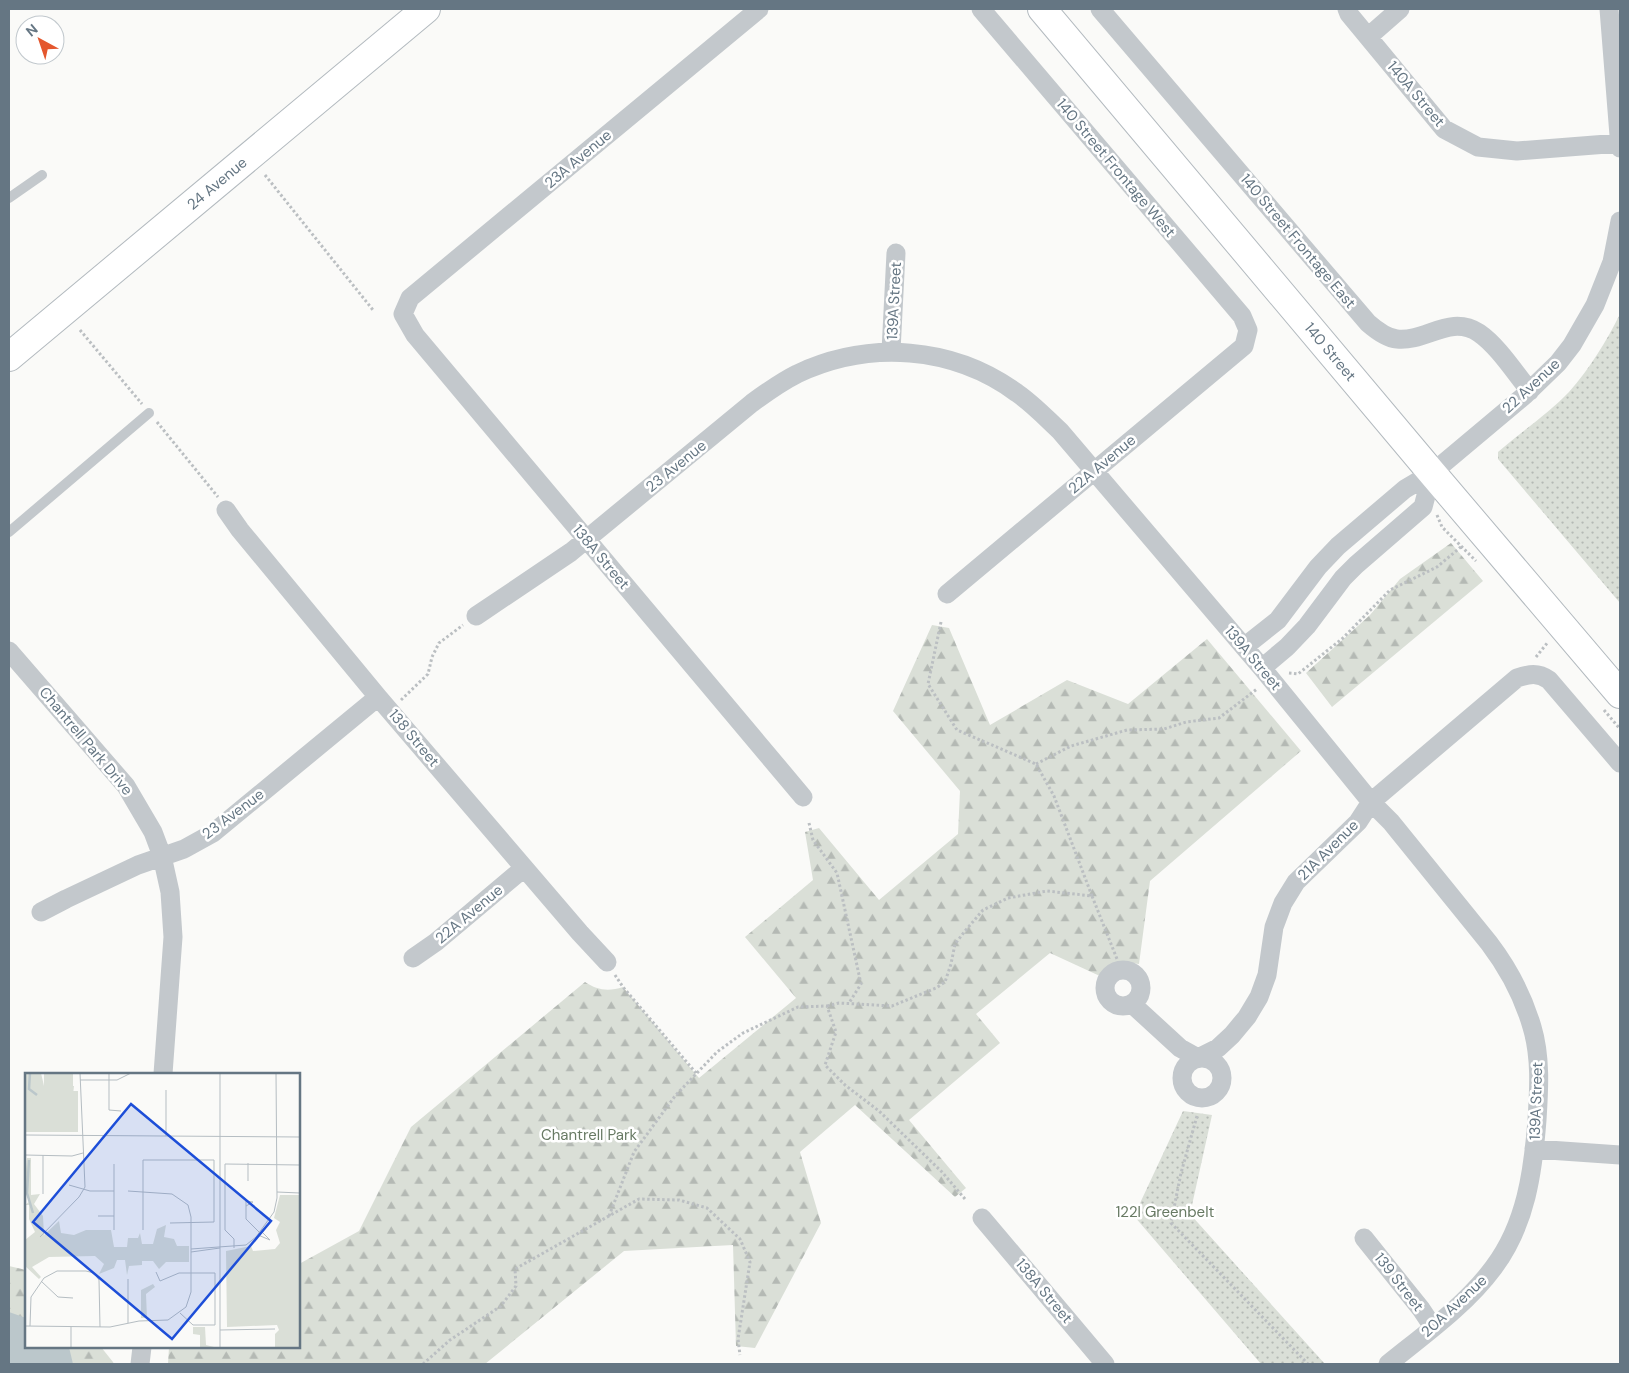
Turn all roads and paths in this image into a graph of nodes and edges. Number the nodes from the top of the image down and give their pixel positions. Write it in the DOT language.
graph roads {
  1 [pos="759,9"];
  2 [pos="981,9"];
  3 [pos="1042,9"];
  4 [pos="1100,9"];
  5 [pos="1347,9"];
  6 [pos="1400,9"];
  7 [pos="1609,9"];
  8 [pos="421,10"];
  9 [pos="1368,36"];
  10 [pos="1620,132"];
  11 [pos="1620,148"];
  12 [pos="42,175"];
  13 [pos="266,175"];
  14 [pos="9,198"];
  15 [pos="1620,221"];
  16 [pos="896,253"];
  17 [pos="373,310"];
  18 [pos="403,314"];
  19 [pos="1248,330"];
  20 [pos="891,351"];
  21 [pos="9,356"];
  22 [pos="1530,390"];
  23 [pos="149,413"];
  24 [pos="1094,471"];
  25 [pos="1432,473"];
  26 [pos="226,510"];
  27 [pos="9,532"];
  28 [pos="586,539"];
  29 [pos="1338,546"];
  30 [pos="1462,546"];
  31 [pos="1356,565"];
  32 [pos="947,594"];
  33 [pos="476,616"];
  34 [pos="941,622"];
  35 [pos="1548,642"];
  36 [pos="1244,647"];
  37 [pos="9,651"];
  38 [pos="1533,661"];
  39 [pos="1280,672"];
  40 [pos="1262,677"];
  41 [pos="1620,694"];
  42 [pos="378,697"];
  43 [pos="396,704"];
  44 [pos="1620,763"];
  45 [pos="1036,764"];
  46 [pos="803,797"];
  47 [pos="1371,802"];
  48 [pos="809,823"];
  49 [pos="162,856"];
  50 [pos="524,868"];
  51 [pos="1092,896"];
  52 [pos="41,912"];
  53 [pos="413,958"];
  54 [pos="1117,959"];
  55 [pos="607,962"];
  56 [pos="848,1003"];
  57 [pos="1132,1004"];
  58 [pos="828,1006"];
  59 [pos="163,1073"];
  60 [pos="696,1074"];
  61 [pos="1197,1116"];
  62 [pos="1534,1149"];
  63 [pos="1620,1155"];
  64 [pos="965,1199"];
  65 [pos="609,1216"];
  66 [pos="982,1218"];
  67 [pos="1364,1238"];
  68 [pos="1433,1327"];
  69 [pos="142,1348"];
  70 [pos="740,1355"];
  71 [pos="140,1364"];
  72 [pos="423,1364"];
  73 [pos="1105,1364"];
  74 [pos="1308,1364"];
  75 [pos="1388,1364"];
  1 -- 18 [label="street, 23A Avenue"];
  2 -- 19 [label="street, 140 Street Frontage West"];
  3 -- 25 [label="main road, 140 Street"];
  4 -- 22 [label="street, 140 Street Frontage East"];
  5 -- 9 [label="street, 140A Street"];
  6 -- 9 [label="street"];
  7 -- 10 [label="street"];
  8 -- 21 [label="main road, 24 Avenue"];
  9 -- 10 [label="street, 140A Street"];
  10 -- 11 [label="street"];
  12 -- 14 [label="lane"];
  13 -- 17 [label="path"];
  15 -- 22 [label="street, 22 Avenue"];
  16 -- 20 [label="street, 139A Street"];
  18 -- 28 [label="street, 138A Street"];
  19 -- 24 [label="street, 22A Avenue"];
  20 -- 24 [label="street, 139A Street"];
  20 -- 28 [label="street, 23 Avenue"];
  22 -- 25 [label="street, 22 Avenue"];
  23 -- 27 [label="lane"];
  24 -- 32 [label="street, 22A Avenue"];
  24 -- 36 [label="street, 139A Street"];
  25 -- 29 [label="street, 22 Avenue"];
  25 -- 31 [label="street"];
  25 -- 41 [label="main road, 140 Street"];
  26 -- 42 [label="street, 138 Street"];
  28 -- 33 [label="street, 23 Avenue"];
  28 -- 46 [label="street, 138A Street"];
  29 -- 31 [label="street"];
  29 -- 36 [label="street, 22 Avenue"];
  30 -- 39 [label="path"];
  31 -- 40 [label="street"];
  33 -- 43 [label="path"];
  34 -- 45 [label="path"];
  35 -- 38 [label="path"];
  36 -- 40 [label="street, 139A Street"];
  37 -- 49 [label="street, Chantrell Park Drive"];
  40 -- 45 [label="path"];
  40 -- 47 [label="street, 139A Street"];
  42 -- 49 [label="street, 23 Avenue"];
  42 -- 50 [label="street, 138 Street"];
  44 -- 47 [label="street, 21A Avenue"];
  45 -- 51 [label="path"];
  47 -- 57 [label="street, 21A Avenue"];
  47 -- 62 [label="street, 139A Street"];
  48 -- 56 [label="path"];
  49 -- 52 [label="street, 23 Avenue"];
  49 -- 59 [label="street, Chantrell Park Drive"];
  50 -- 53 [label="street, 22A Avenue"];
  50 -- 55 [label="street, 138 Street"];
  51 -- 54 [label="path"];
  51 -- 56 [label="path"];
  55 -- 60 [label="path"];
  56 -- 58 [label="path"];
  58 -- 60 [label="path"];
  58 -- 64 [label="path"];
  60 -- 65 [label="path"];
  61 -- 74 [label="path"];
  62 -- 63 [label="street"];
  62 -- 68 [label="street, 20A Avenue"];
  65 -- 70 [label="path"];
  65 -- 72 [label="path"];
  66 -- 73 [label="street, 138A Street"];
  67 -- 68 [label="street, 139 Street"];
  68 -- 75 [label="street, 20A Avenue"];
  69 -- 71 [label="street"];
}
